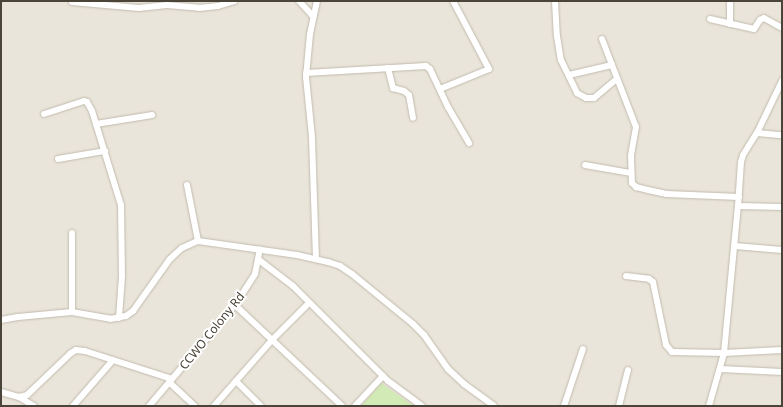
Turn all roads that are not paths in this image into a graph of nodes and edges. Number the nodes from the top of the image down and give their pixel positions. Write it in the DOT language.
graph roads {
  1 [pos="234,1"];
  2 [pos="299,1"];
  3 [pos="317,1"];
  4 [pos="453,1"];
  5 [pos="555,1"];
  6 [pos="730,1"];
  7 [pos="72,2"];
  8 [pos="110,3"];
  9 [pos="313,16"];
  10 [pos="710,19"];
  11 [pos="730,24"];
  12 [pos="782,28"];
  13 [pos="602,39"];
  14 [pos="612,65"];
  15 [pos="388,68"];
  16 [pos="306,73"];
  17 [pos="569,75"];
  18 [pos="617,79"];
  19 [pos="782,81"];
  20 [pos="440,89"];
  21 [pos="780,92"];
  22 [pos="44,114"];
  23 [pos="152,115"];
  24 [pos="413,118"];
  25 [pos="96,124"];
  26 [pos="757,133"];
  27 [pos="782,135"];
  28 [pos="469,143"];
  29 [pos="105,151"];
  30 [pos="58,159"];
  31 [pos="585,165"];
  32 [pos="631,173"];
  33 [pos="186,185"];
  34 [pos="739,198"];
  35 [pos="738,206"];
  36 [pos="782,207"];
  37 [pos="72,233"];
  38 [pos="198,241"];
  39 [pos="735,246"];
  40 [pos="260,249"];
  41 [pos="782,250"];
  42 [pos="316,259"];
  43 [pos="259,260"];
  44 [pos="626,276"];
  45 [pos="309,303"];
  46 [pos="235,305"];
  47 [pos="72,312"];
  48 [pos="119,318"];
  49 [pos="1,320"];
  50 [pos="272,340"];
  51 [pos="583,349"];
  52 [pos="782,350"];
  53 [pos="724,353"];
  54 [pos="113,360"];
  55 [pos="721,369"];
  56 [pos="628,370"];
  57 [pos="782,372"];
  58 [pos="383,376"];
  59 [pos="171,381"];
  60 [pos="236,381"];
  61 [pos="1,392"];
  62 [pos="19,397"];
  63 [pos="34,406"];
  64 [pos="73,406"];
  65 [pos="149,406"];
  66 [pos="195,406"];
  67 [pos="214,406"];
  68 [pos="261,406"];
  69 [pos="342,406"];
  70 [pos="355,406"];
  71 [pos="422,406"];
  72 [pos="494,406"];
  73 [pos="564,406"];
  74 [pos="618,406"];
  75 [pos="709,406"];
  1 -- 8 [label="street"];
  2 -- 9 [label="street"];
  3 -- 9 [label="street"];
  4 -- 20 [label="street"];
  5 -- 17 [label="street"];
  6 -- 11 [label="street"];
  7 -- 8 [label="street"];
  9 -- 16 [label="street"];
  10 -- 11 [label="street"];
  11 -- 12 [label="street"];
  13 -- 14 [label="street"];
  14 -- 17 [label="street"];
  14 -- 18 [label="street"];
  15 -- 16 [label="street"];
  15 -- 20 [label="street"];
  15 -- 24 [label="street"];
  16 -- 42 [label="street"];
  17 -- 18 [label="street"];
  18 -- 32 [label="street"];
  19 -- 21 [label="street"];
  20 -- 28 [label="street"];
  21 -- 26 [label="street"];
  22 -- 25 [label="street"];
  23 -- 25 [label="street"];
  25 -- 29 [label="street"];
  26 -- 27 [label="street"];
  26 -- 34 [label="street"];
  29 -- 30 [label="street"];
  29 -- 48 [label="street"];
  31 -- 32 [label="street"];
  32 -- 34 [label="street"];
  33 -- 38 [label="street"];
  34 -- 35 [label="street"];
  35 -- 36 [label="street"];
  35 -- 39 [label="street"];
  37 -- 47 [label="street"];
  38 -- 40 [label="street"];
  38 -- 48 [label="street"];
  39 -- 41 [label="street"];
  39 -- 53 [label="street"];
  40 -- 42 [label="street"];
  40 -- 43 [label="street, CCWO Colony Rd"];
  42 -- 72 [label="street"];
  43 -- 45 [label="street"];
  43 -- 46 [label="street, CCWO Colony Rd"];
  44 -- 53 [label="street"];
  45 -- 50 [label="street"];
  45 -- 58 [label="street"];
  46 -- 50 [label="street"];
  46 -- 59 [label="street, CCWO Colony Rd"];
  47 -- 48 [label="street"];
  47 -- 49 [label="street"];
  50 -- 60 [label="street"];
  50 -- 69 [label="street"];
  51 -- 73 [label="street"];
  52 -- 53 [label="street"];
  53 -- 55 [label="street"];
  54 -- 59 [label="street"];
  54 -- 62 [label="street"];
  54 -- 64 [label="street"];
  55 -- 57 [label="street"];
  55 -- 75 [label="street"];
  56 -- 74 [label="street"];
  58 -- 70 [label="street"];
  58 -- 71 [label="street"];
  59 -- 65 [label="street, CCWO Colony Rd"];
  59 -- 66 [label="street"];
  60 -- 67 [label="street"];
  60 -- 68 [label="street"];
  61 -- 62 [label="street"];
  62 -- 63 [label="street"];
}
